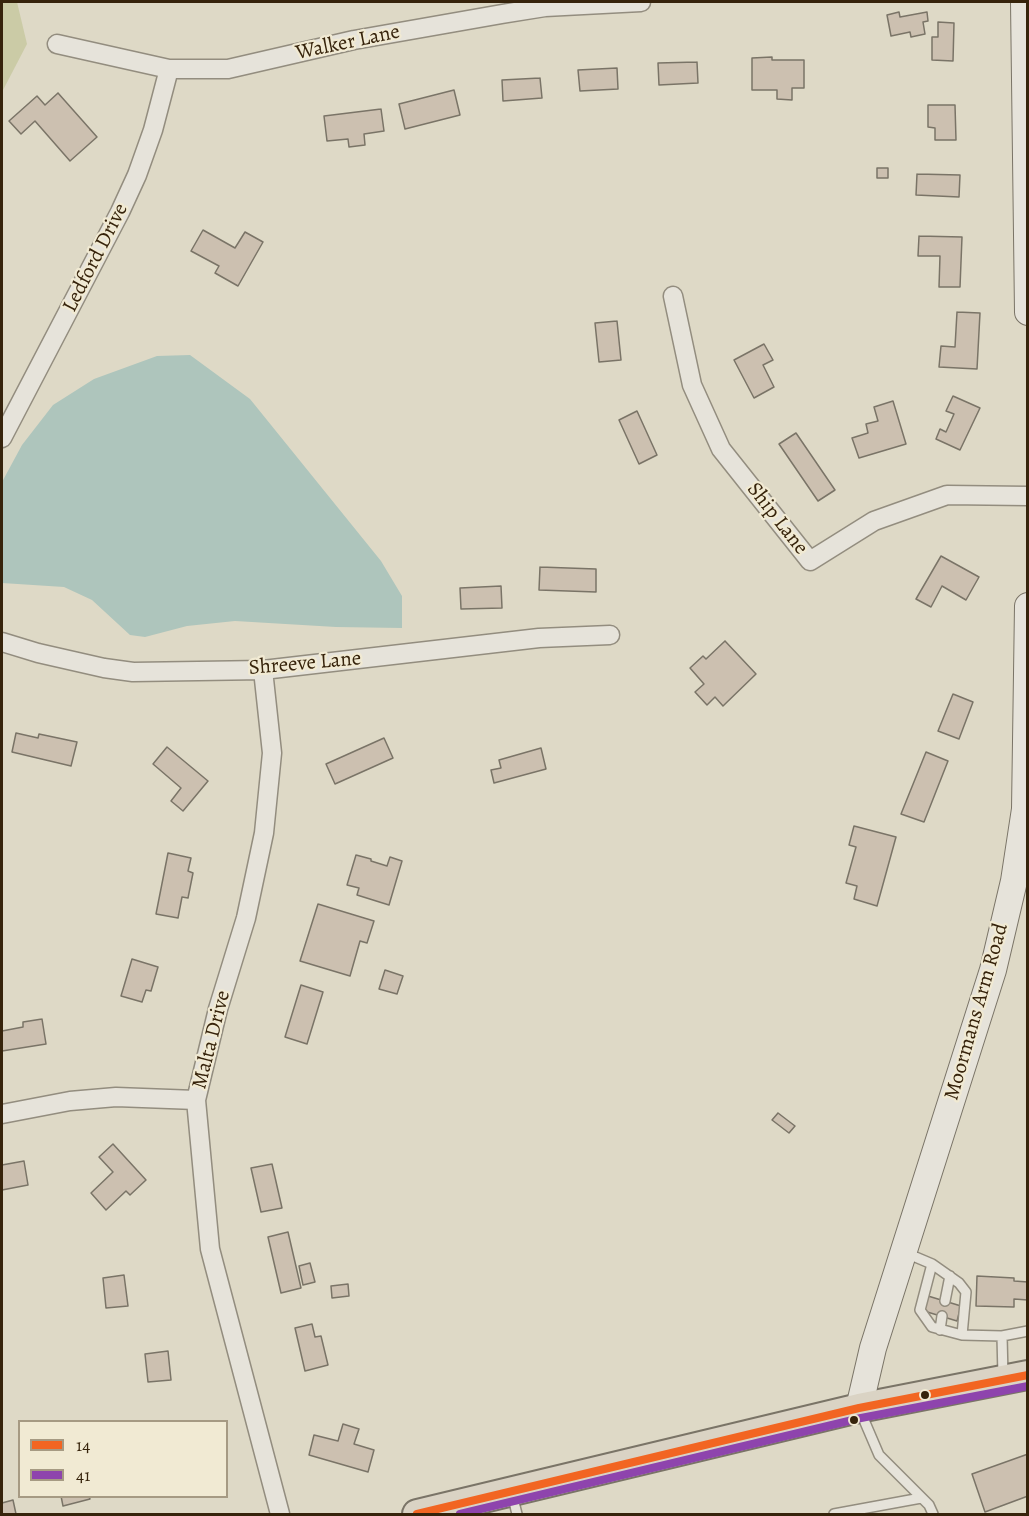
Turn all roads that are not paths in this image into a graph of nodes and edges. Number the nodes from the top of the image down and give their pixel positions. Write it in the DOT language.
graph roads {
  1 [pos="640,2"];
  2 [pos="1024,2"];
  3 [pos="57,44"];
  4 [pos="169,69"];
  5 [pos="673,296"];
  6 [pos="1028,312"];
  7 [pos="2,438"];
  8 [pos="1028,496"];
  9 [pos="1028,606"];
  10 [pos="610,635"];
  11 [pos="2,642"];
  12 [pos="263,670"];
  13 [pos="196,1100"];
  14 [pos="2,1114"];
  15 [pos="903,1252"];
  16 [pos="932,1264"];
  17 [pos="950,1276"];
  18 [pos="945,1301"];
  19 [pos="942,1316"];
  20 [pos="940,1330"];
  21 [pos="1028,1331"];
  22 [pos="962,1335"];
  23 [pos="1002,1336"];
  24 [pos="1015,1377"];
  25 [pos="859,1408"];
  26 [pos="921,1498"];
  27 [pos="514,1503"];
  28 [pos="280,1515"];
  29 [pos="417,1515"];
  30 [pos="834,1515"];
  31 [pos="933,1515"];
  1 -- 4 [label="street, Walker Lane"];
  2 -- 6 [label="street"];
  3 -- 4 [label="street, Walker Lane"];
  4 -- 7 [label="street, Ledford Drive"];
  5 -- 8 [label="street, Ship Lane"];
  9 -- 15 [label="street, Moormans Arm Road"];
  10 -- 12 [label="street, Shreeve Lane"];
  11 -- 12 [label="street, Shreeve Lane"];
  12 -- 13 [label="street, Malta Drive"];
  13 -- 14 [label="street"];
  13 -- 28 [label="street, Malta Drive"];
  15 -- 16 [label="lane"];
  15 -- 25 [label="street, Moormans Arm Road"];
  16 -- 17 [label="lane"];
  16 -- 20 [label="lane"];
  17 -- 18 [label="lane"];
  17 -- 22 [label="lane"];
  19 -- 20 [label="lane"];
  20 -- 22 [label="lane"];
  21 -- 23 [label="lane"];
  22 -- 23 [label="lane"];
  23 -- 24 [label="lane"];
  24 -- 25 [label="main road"];
  25 -- 26 [label="lane"];
  25 -- 27 [label="main road"];
  26 -- 30 [label="lane"];
  26 -- 31 [label="lane"];
  27 -- 29 [label="main road"];
}
